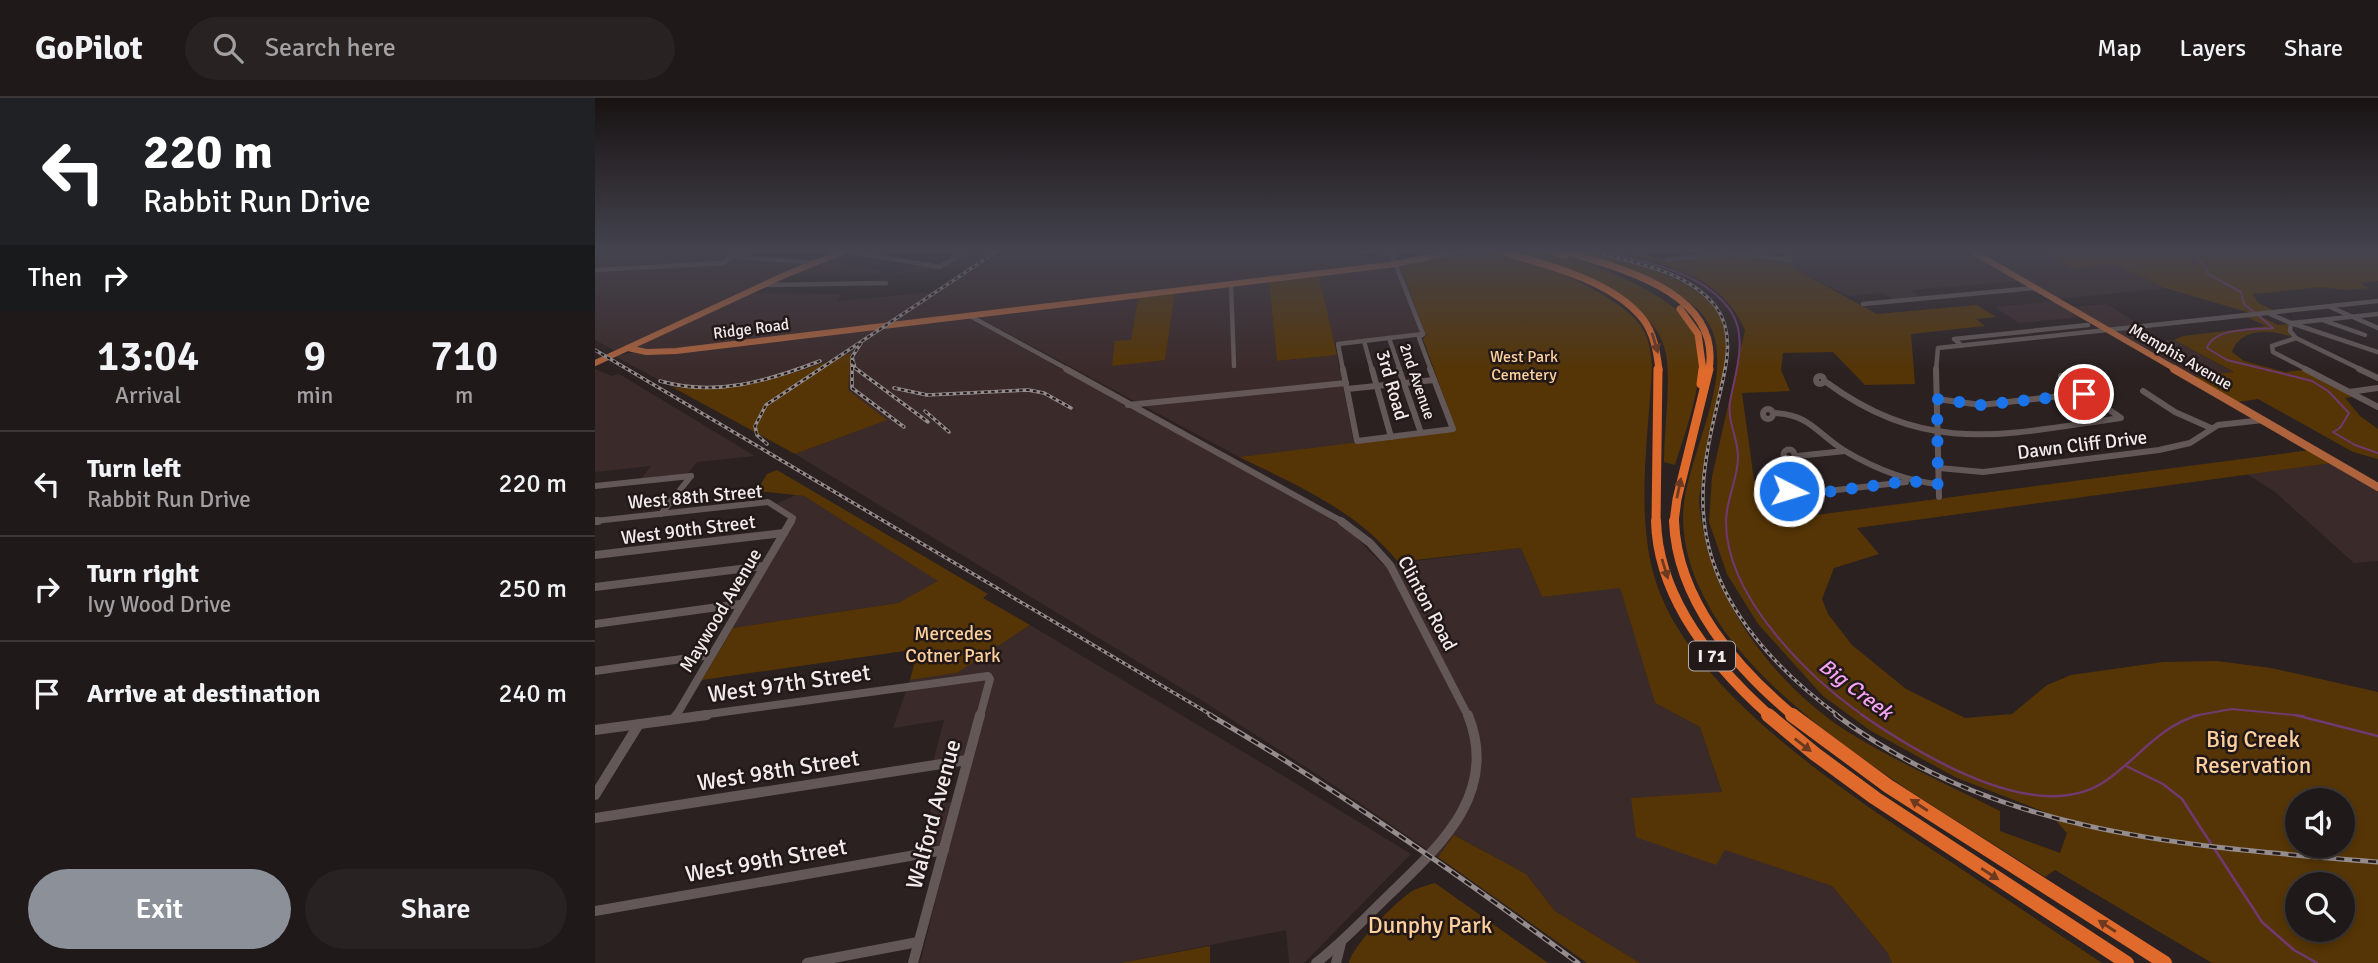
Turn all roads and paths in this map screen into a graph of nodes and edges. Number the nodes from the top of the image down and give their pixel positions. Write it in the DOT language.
graph roads {
  1 [pos="752,290"];
  2 [pos="1179,290"];
  3 [pos="1231,290"];
  4 [pos="1407,290"];
  5 [pos="1602,290"];
  6 [pos="1651,290"];
  7 [pos="1663,290"];
  8 [pos="2010,290"];
  9 [pos="2039,290"];
  10 [pos="2378,301"];
  11 [pos="2366,302"];
  12 [pos="1863,304"];
  13 [pos="2329,307"];
  14 [pos="2378,307"];
  15 [pos="993,313"];
  16 [pos="2267,313"];
  17 [pos="2378,314"];
  18 [pos="970,316"];
  19 [pos="2352,316"];
  20 [pos="2322,320"];
  21 [pos="983,323"];
  22 [pos="2291,323"];
  23 [pos="2088,325"];
  24 [pos="2378,328"];
  25 [pos="2106,330"];
  26 [pos="2009,333"];
  27 [pos="1423,334"];
  28 [pos="2365,335"];
  29 [pos="1389,338"];
  30 [pos="2295,338"];
  31 [pos="2018,339"];
  32 [pos="1364,341"];
  33 [pos="1961,345"];
  34 [pos="628,348"];
  35 [pos="2378,352"];
  36 [pos="595,363"];
  37 [pos="1234,366"];
  38 [pos="2061,376"];
  39 [pos="2378,378"];
  40 [pos="1434,380"];
  41 [pos="1826,382"];
  42 [pos="1403,383"];
  43 [pos="1347,386"];
  44 [pos="1377,386"];
  45 [pos="2378,388"];
  46 [pos="2143,391"];
  47 [pos="2348,392"];
  48 [pos="2088,393"];
  49 [pos="1937,399"];
  50 [pos="1128,405"];
  51 [pos="2378,407"];
  52 [pos="1775,413"];
  53 [pos="2265,420"];
  54 [pos="1695,426"];
  55 [pos="2211,428"];
  56 [pos="1938,431"];
  57 [pos="1421,433"];
  58 [pos="1391,437"];
  59 [pos="1845,451"];
  60 [pos="1797,456"];
  61 [pos="1939,468"];
  62 [pos="1908,481"];
  63 [pos="1938,484"];
  64 [pos="595,486"];
  65 [pos="2378,487"];
  66 [pos="1802,494"];
  67 [pos="1939,497"];
  68 [pos="661,514"];
  69 [pos="793,518"];
  70 [pos="595,521"];
  71 [pos="784,533"];
  72 [pos="595,555"];
  73 [pos="764,566"];
  74 [pos="595,587"];
  75 [pos="740,604"];
  76 [pos="595,624"];
  77 [pos="712,655"];
  78 [pos="595,671"];
  79 [pos="988,676"];
  80 [pos="674,719"];
  81 [pos="639,724"];
  82 [pos="595,730"];
  83 [pos="967,761"];
  84 [pos="595,795"];
  85 [pos="595,818"];
  86 [pos="944,850"];
  87 [pos="595,911"];
  88 [pos="918,942"];
  89 [pos="1328,960"];
  90 [pos="807,963"];
  91 [pos="913,963"];
  92 [pos="1316,963"];
  93 [pos="2127,963"];
  94 [pos="2165,963"];
  1 -- 34 [label="main road"];
  2 -- 15 [label="main road, Ridge Road"];
  3 -- 37 [label="street"];
  4 -- 27 [label="street"];
  5 -- 93 [label="highway, I 71, one-way"];
  6 -- 54 [label="highway"];
  7 -- 54 [label="highway, I 71"];
  8 -- 12 [label="street"];
  9 -- 25 [label="main road, Memphis Avenue"];
  10 -- 11 [label="street"];
  11 -- 13 [label="street"];
  11 -- 14 [label="street"];
  13 -- 16 [label="street"];
  13 -- 19 [label="street"];
  15 -- 18 [label="main road, Ridge Road"];
  15 -- 21 [label="street"];
  16 -- 22 [label="street"];
  16 -- 25 [label="street"];
  17 -- 19 [label="street"];
  18 -- 21 [label="street, Clinton Road"];
  18 -- 34 [label="main road, Ridge Road"];
  19 -- 20 [label="street"];
  19 -- 24 [label="street"];
  20 -- 22 [label="street"];
  20 -- 28 [label="street"];
  21 -- 50 [label="street, Clinton Road"];
  22 -- 30 [label="street"];
  22 -- 35 [label="street"];
  23 -- 26 [label="street"];
  25 -- 31 [label="street"];
  25 -- 53 [label="main road, Memphis Avenue"];
  26 -- 31 [label="street"];
  26 -- 33 [label="street"];
  27 -- 29 [label="street"];
  27 -- 40 [label="street"];
  29 -- 32 [label="street"];
  29 -- 42 [label="street, 2nd Avenue"];
  30 -- 39 [label="street"];
  30 -- 47 [label="street"];
  31 -- 33 [label="street"];
  32 -- 43 [label="street"];
  32 -- 44 [label="street, 3rd Road"];
  33 -- 49 [label="street"];
  34 -- 36 [label="main road"];
  38 -- 48 [label="street"];
  40 -- 42 [label="street"];
  40 -- 57 [label="street"];
  41 -- 56 [label="street"];
  42 -- 44 [label="street"];
  42 -- 57 [label="street, 2nd Avenue"];
  43 -- 44 [label="street"];
  43 -- 50 [label="street"];
  43 -- 58 [label="street"];
  44 -- 58 [label="street, 3rd Road"];
  45 -- 47 [label="street"];
  46 -- 55 [label="street"];
  47 -- 51 [label="street"];
  48 -- 49 [label="street"];
  48 -- 56 [label="street"];
  49 -- 56 [label="street"];
  50 -- 89 [label="street, Clinton Road"];
  52 -- 59 [label="street"];
  53 -- 55 [label="street, Dawn Cliff Drive"];
  53 -- 65 [label="main road, Memphis Avenue"];
  94 -- 54 [label="highway, I 71, one-way"];
  55 -- 61 [label="street, Dawn Cliff Drive"];
  56 -- 61 [label="street"];
  57 -- 58 [label="street"];
  59 -- 60 [label="street"];
  59 -- 62 [label="street"];
  61 -- 63 [label="street"];
  62 -- 63 [label="street"];
  62 -- 66 [label="street"];
  63 -- 67 [label="street"];
  64 -- 68 [label="street"];
  68 -- 69 [label="street, West 88th Street"];
  68 -- 70 [label="street, West 88th Street"];
  69 -- 71 [label="street, Maywood Avenue"];
  71 -- 72 [label="street, West 90th Street"];
  71 -- 73 [label="street, Maywood Avenue"];
  73 -- 74 [label="street"];
  73 -- 75 [label="street, Maywood Avenue"];
  75 -- 76 [label="street"];
  75 -- 77 [label="street, Maywood Avenue"];
  77 -- 78 [label="street"];
  77 -- 80 [label="street, Maywood Avenue"];
  79 -- 80 [label="street, West 97th Street"];
  79 -- 83 [label="street, Walford Avenue"];
  80 -- 81 [label="street, West 97th Street"];
  81 -- 82 [label="street, West 97th Street"];
  81 -- 84 [label="street"];
  83 -- 85 [label="street, West 98th Street"];
  83 -- 86 [label="street, Walford Avenue"];
  86 -- 87 [label="street, West 99th Street"];
  86 -- 88 [label="street, Walford Avenue"];
  88 -- 90 [label="street"];
  88 -- 91 [label="street, Walford Avenue"];
  89 -- 92 [label="street"];
}
